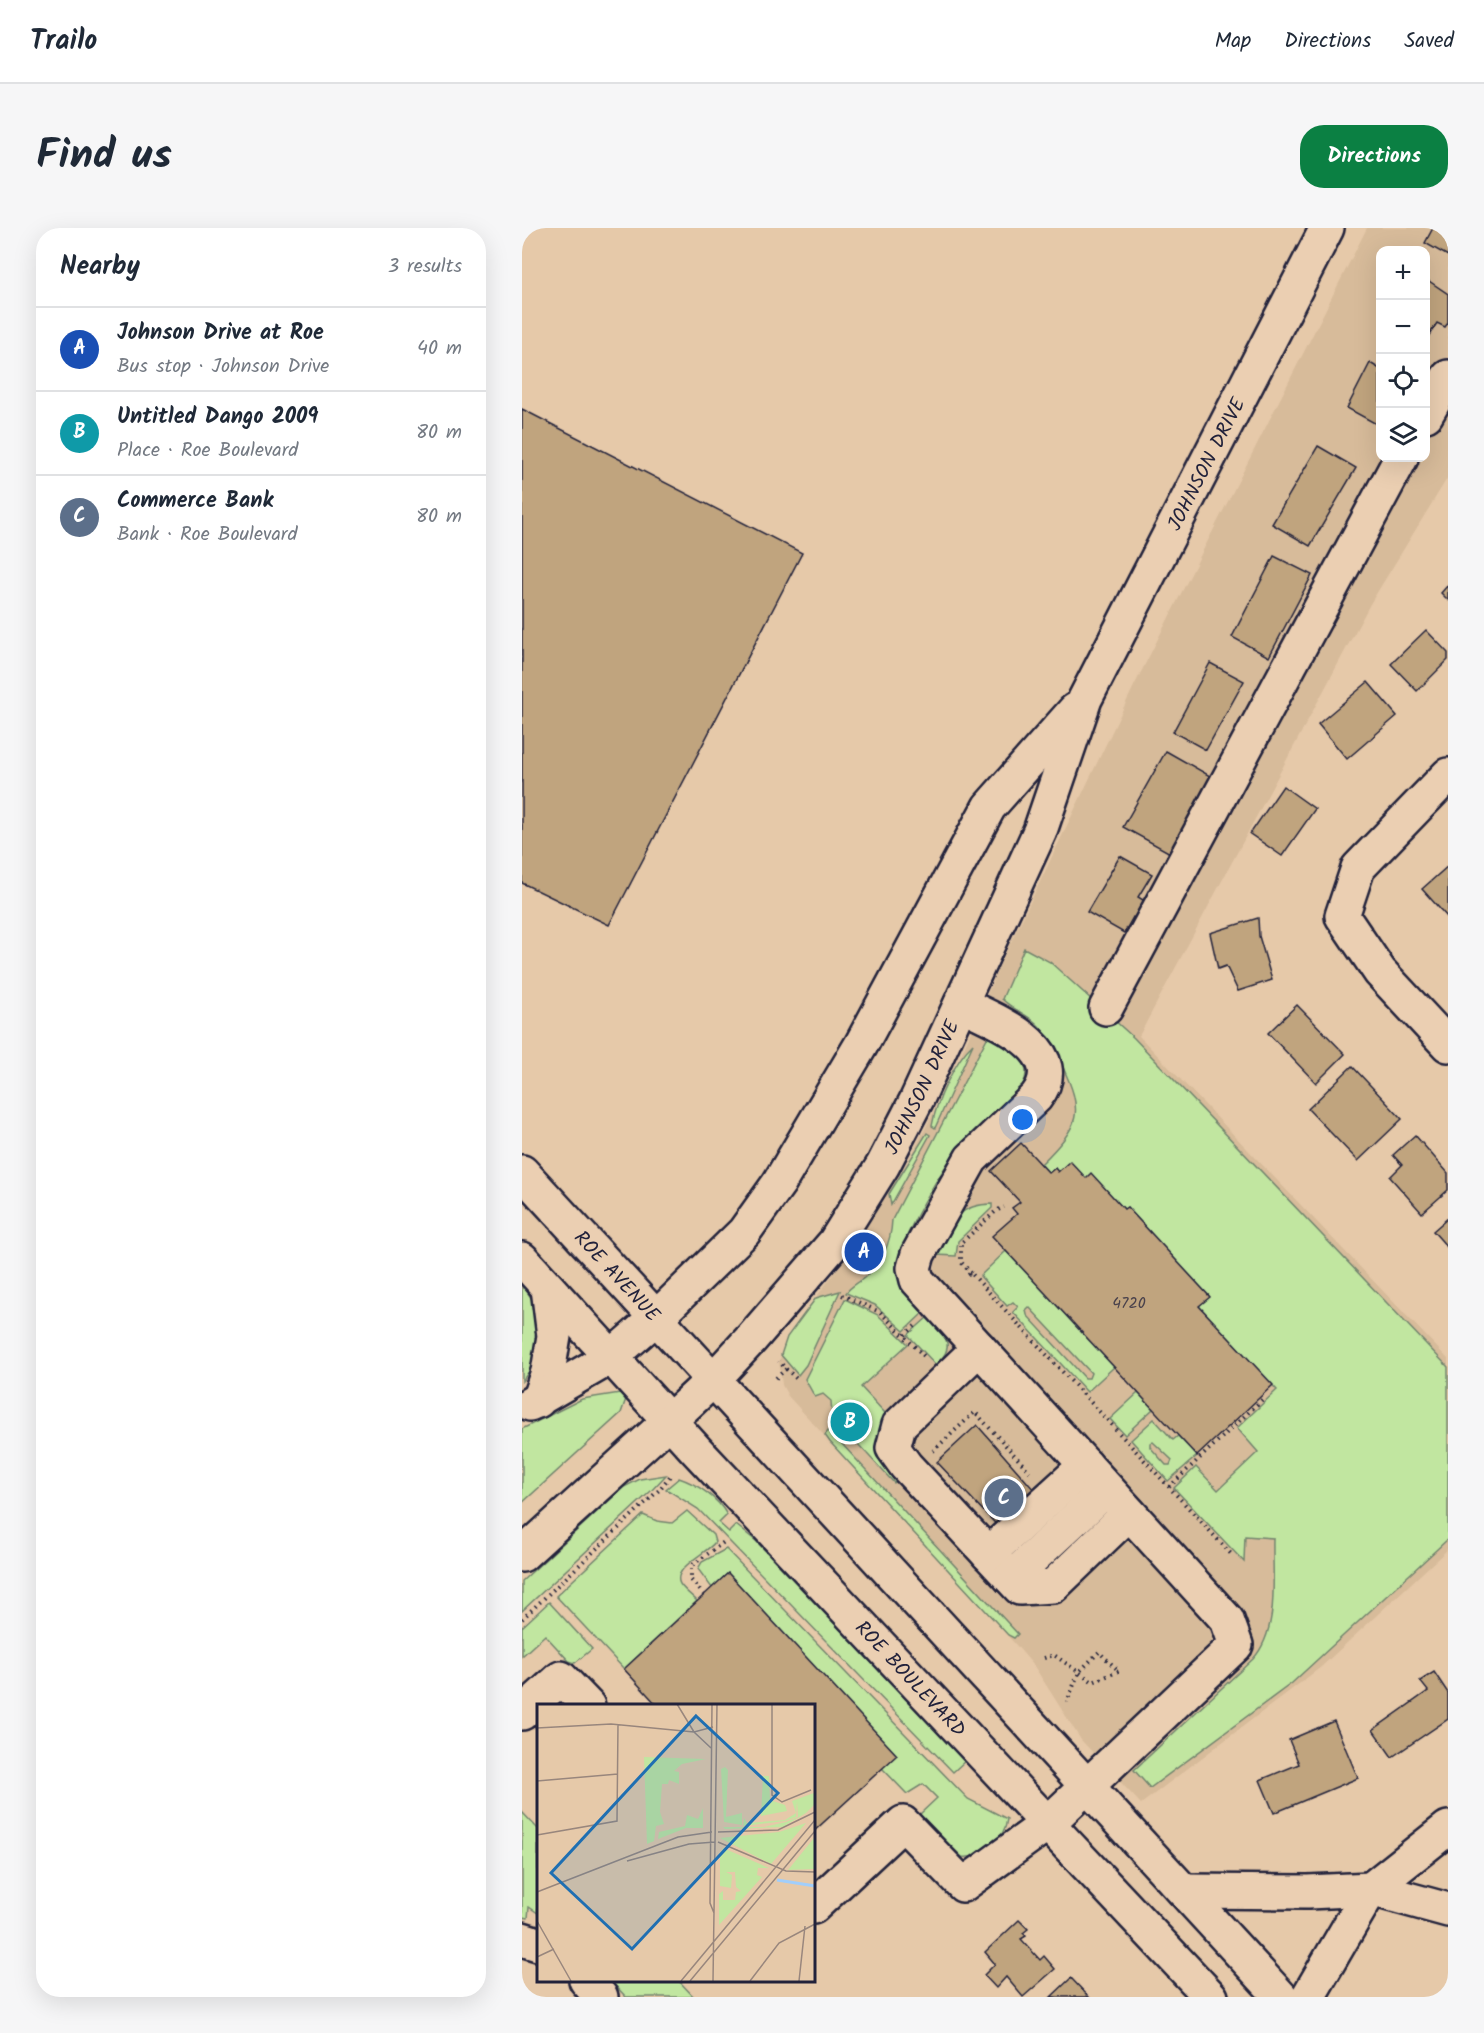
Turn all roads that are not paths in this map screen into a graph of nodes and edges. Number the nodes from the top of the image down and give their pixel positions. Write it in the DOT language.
graph roads {
  1 [pos="1327,228"];
  2 [pos="1448,377"];
  3 [pos="1429,408"];
  4 [pos="1399,462"];
  5 [pos="1085,699"];
  6 [pos="1448,775"];
  7 [pos="961,1004"];
  8 [pos="1106,1008"];
  9 [pos="1448,1045"];
  10 [pos="522,1172"];
  11 [pos="522,1259"];
  12 [pos="548,1288"];
  13 [pos="657,1317"];
  14 [pos="979,1348"];
  15 [pos="611,1357"];
  16 [pos="714,1379"];
  17 [pos="530,1404"];
  18 [pos="669,1421"];
  19 [pos="1086,1465"];
  20 [pos="1107,1489"];
  21 [pos="1129,1513"];
  22 [pos="522,1554"];
  23 [pos="988,1554"];
  24 [pos="1011,1578"];
  25 [pos="586,1704"];
  26 [pos="522,1713"];
  27 [pos="1088,1786"];
  28 [pos="1047,1824"];
  29 [pos="1448,1828"];
  30 [pos="1371,1889"];
  31 [pos="1184,1891"];
  32 [pos="814,1906"];
  33 [pos="1448,1910"];
  34 [pos="522,1939"];
  35 [pos="537,1944"];
  36 [pos="588,1982"];
  37 [pos="601,1997"];
  38 [pos="1211,1997"];
  39 [pos="1281,1997"];
  40 [pos="1308,1997"];
  1 -- 5 [label="main road, JOHNSON DRIVE"];
  2 -- 3 [label="main road"];
  4 -- 8 [label="main road"];
  5 -- 7 [label="main road, JOHNSON DRIVE"];
  5 -- 13 [label="main road, JOHNSON DRIVE"];
  6 -- 9 [label="main road"];
  7 -- 14 [label="main road"];
  7 -- 16 [label="main road, JOHNSON DRIVE"];
  10 -- 13 [label="main road, ROE AVENUE"];
  11 -- 12 [label="main road"];
  12 -- 15 [label="main road"];
  12 -- 17 [label="main road"];
  13 -- 15 [label="main road, JOHNSON DRIVE"];
  13 -- 16 [label="main road, ROE AVENUE"];
  14 -- 19 [label="main road"];
  14 -- 23 [label="main road"];
  15 -- 17 [label="main road, JOHNSON DRIVE"];
  15 -- 18 [label="main road, ROE BOULEVARD"];
  16 -- 18 [label="main road, JOHNSON DRIVE"];
  16 -- 27 [label="main road"];
  18 -- 22 [label="main road, JOHNSON DRIVE"];
  18 -- 28 [label="main road, ROE BOULEVARD"];
  19 -- 20 [label="main road"];
  19 -- 23 [label="main road"];
  20 -- 21 [label="main road"];
  20 -- 24 [label="main road"];
  21 -- 24 [label="main road"];
  21 -- 27 [label="main road"];
  23 -- 24 [label="main road"];
  25 -- 26 [label="main road"];
  27 -- 28 [label="main road"];
  27 -- 31 [label="main road"];
  28 -- 32 [label="main road"];
  28 -- 38 [label="main road, ROE BOULEVARD"];
  29 -- 30 [label="main road"];
  30 -- 31 [label="main road"];
  30 -- 33 [label="main road"];
  30 -- 40 [label="main road"];
  31 -- 39 [label="main road"];
  34 -- 35 [label="main road"];
  36 -- 37 [label="main road"];
}
